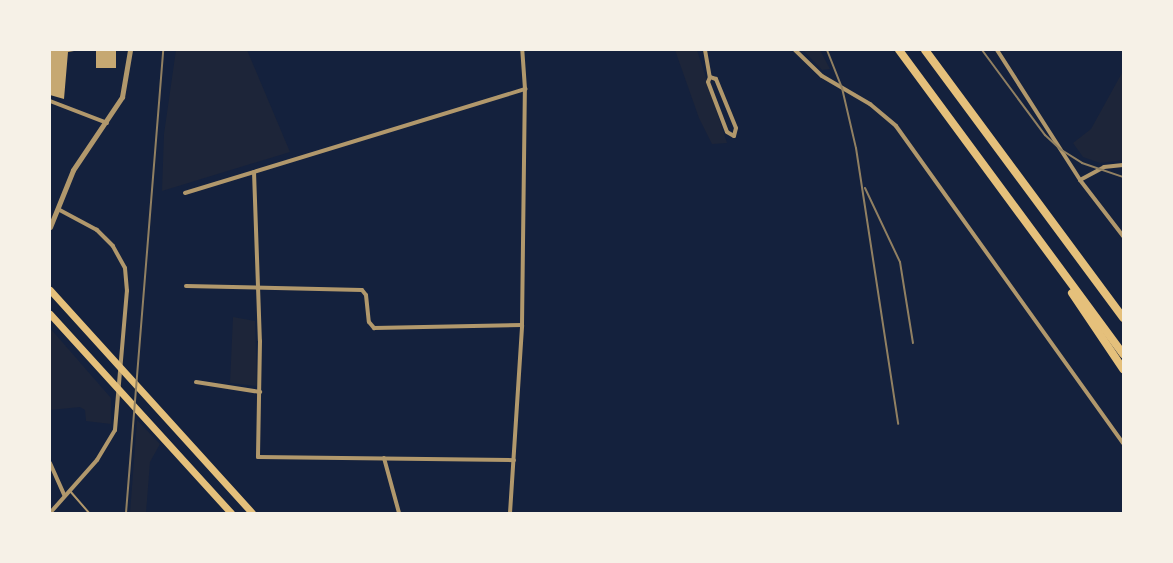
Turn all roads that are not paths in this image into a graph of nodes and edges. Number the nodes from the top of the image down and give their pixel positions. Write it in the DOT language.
graph roads {
  1 [pos="130,50"];
  2 [pos="522,50"];
  3 [pos="705,50"];
  4 [pos="795,50"];
  5 [pos="899,50"];
  6 [pos="925,50"];
  7 [pos="997,50"];
  8 [pos="710,77"];
  9 [pos="525,88"];
  10 [pos="50,101"];
  11 [pos="107,123"];
  12 [pos="1123,165"];
  13 [pos="254,172"];
  14 [pos="1080,180"];
  15 [pos="185,194"];
  16 [pos="58,208"];
  17 [pos="1030,226"];
  18 [pos="50,227"];
  19 [pos="1123,236"];
  20 [pos="186,286"];
  21 [pos="258,289"];
  22 [pos="50,290"];
  23 [pos="50,314"];
  24 [pos="1123,318"];
  25 [pos="522,325"];
  26 [pos="1123,354"];
  27 [pos="1123,369"];
  28 [pos="196,382"];
  29 [pos="260,392"];
  30 [pos="1123,443"];
  31 [pos="384,458"];
  32 [pos="514,460"];
  33 [pos="50,463"];
  34 [pos="70,490"];
  35 [pos="65,496"];
  36 [pos="50,513"];
  37 [pos="89,513"];
  38 [pos="231,513"];
  39 [pos="252,513"];
  40 [pos="399,513"];
  41 [pos="510,513"];
  1 -- 11 [label="street"];
  2 -- 9 [label="street"];
  3 -- 8 [label="street"];
  4 -- 30 [label="street"];
  5 -- 17 [label="highway"];
  6 -- 24 [label="highway"];
  7 -- 14 [label="street"];
  8 -- 8 [label="street"];
  9 -- 13 [label="street"];
  9 -- 25 [label="street"];
  10 -- 11 [label="street"];
  11 -- 16 [label="street"];
  12 -- 14 [label="street"];
  13 -- 15 [label="street"];
  13 -- 21 [label="street"];
  14 -- 19 [label="street"];
  16 -- 18 [label="street"];
  16 -- 34 [label="street"];
  17 -- 26 [label="highway"];
  17 -- 27 [label="highway"];
  20 -- 21 [label="street"];
  21 -- 25 [label="street"];
  21 -- 29 [label="street"];
  22 -- 39 [label="main road"];
  23 -- 38 [label="main road"];
  25 -- 32 [label="street"];
  28 -- 29 [label="street"];
  29 -- 31 [label="street"];
  31 -- 32 [label="street"];
  31 -- 40 [label="street"];
  32 -- 41 [label="street"];
  33 -- 35 [label="street"];
  34 -- 35 [label="street"];
  34 -- 37 [label="lane"];
  35 -- 36 [label="street"];
}
